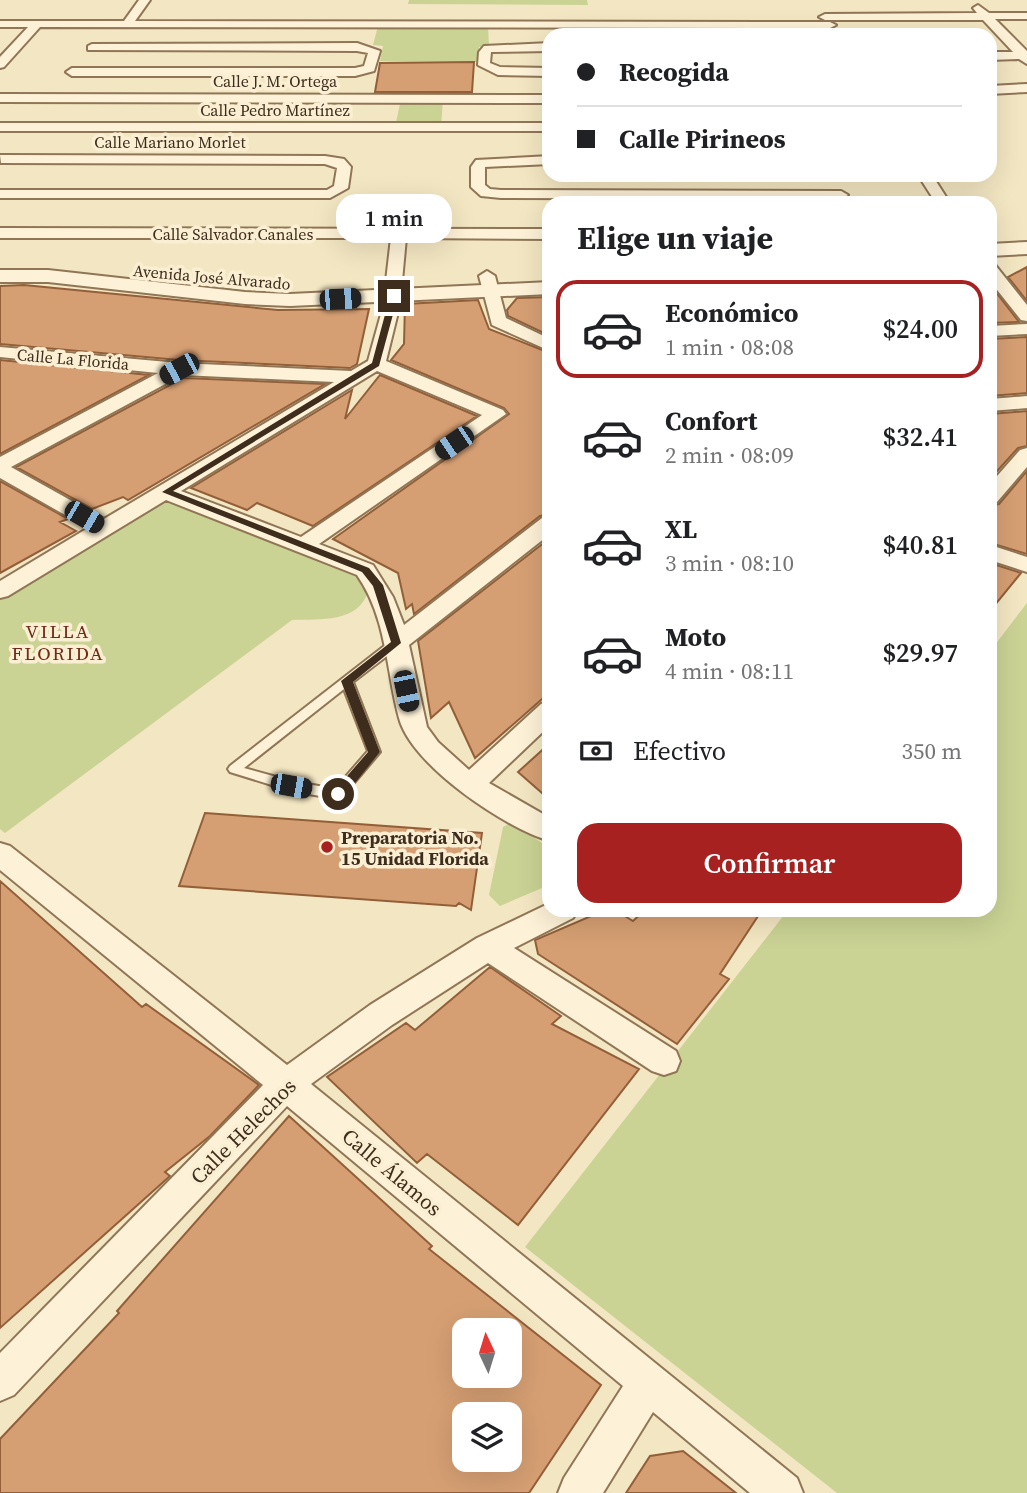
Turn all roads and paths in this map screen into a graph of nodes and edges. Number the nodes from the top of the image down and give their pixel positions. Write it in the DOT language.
graph roads {
  1 [pos="145,0"];
  2 [pos="971,0"];
  3 [pos="74,8"];
  4 [pos="205,12"];
  5 [pos="1027,16"];
  6 [pos="986,17"];
  7 [pos="828,21"];
  8 [pos="0,23"];
  9 [pos="38,23"];
  10 [pos="61,23"];
  11 [pos="111,23"];
  12 [pos="128,23"];
  13 [pos="199,23"];
  14 [pos="689,28"];
  15 [pos="774,28"];
  16 [pos="542,47"];
  17 [pos="92,48"];
  18 [pos="5,54"];
  19 [pos="997,56"];
  20 [pos="1026,57"];
  21 [pos="0,64"];
  22 [pos="72,72"];
  23 [pos="542,72"];
  24 [pos="1027,88"];
  25 [pos="997,90"];
  26 [pos="0,97"];
  27 [pos="51,98"];
  28 [pos="401,99"];
  29 [pos="443,99"];
  30 [pos="542,99"];
  31 [pos="0,127"];
  32 [pos="395,127"];
  33 [pos="441,127"];
  34 [pos="542,127"];
  35 [pos="10,146"];
  36 [pos="542,160"];
  37 [pos="0,194"];
  38 [pos="633,196"];
  39 [pos="0,233"];
  40 [pos="399,234"];
  41 [pos="542,234"];
  42 [pos="1027,248"];
  43 [pos="997,250"];
  44 [pos="0,264"];
  45 [pos="1027,264"];
  46 [pos="997,266"];
  47 [pos="26,274"];
  48 [pos="542,274"];
  49 [pos="0,276"];
  50 [pos="997,276"];
  51 [pos="489,284"];
  52 [pos="542,287"];
  53 [pos="394,288"];
  54 [pos="1027,316"];
  55 [pos="1027,330"];
  56 [pos="997,331"];
  57 [pos="542,342"];
  58 [pos="0,352"];
  59 [pos="376,364"];
  60 [pos="179,369"];
  61 [pos="356,377"];
  62 [pos="1027,402"];
  63 [pos="997,404"];
  64 [pos="1027,454"];
  65 [pos="0,467"];
  66 [pos="997,490"];
  67 [pos="166,492"];
  68 [pos="105,529"];
  69 [pos="542,529"];
  70 [pos="305,544"];
  71 [pos="997,554"];
  72 [pos="1027,565"];
  73 [pos="0,591"];
  74 [pos="396,643"];
  75 [pos="347,681"];
  76 [pos="542,717"];
  77 [pos="471,784"];
  78 [pos="542,826"];
  79 [pos="0,855"];
  80 [pos="549,917"];
  81 [pos="488,947"];
  82 [pos="664,1061"];
  83 [pos="286,1084"];
  84 [pos="0,1381"];
  85 [pos="647,1384"];
  86 [pos="579,1493"];
  87 [pos="782,1493"];
  1 -- 12 [label="street"];
  2 -- 6 [label="street"];
  3 -- 10 [label="street"];
  4 -- 13 [label="street"];
  5 -- 6 [label="street"];
  6 -- 7 [label="street"];
  6 -- 20 [label="street"];
  7 -- 15 [label="street"];
  8 -- 9 [label="street"];
  9 -- 10 [label="street"];
  9 -- 18 [label="street"];
  10 -- 11 [label="street"];
  11 -- 12 [label="street"];
  11 -- 17 [label="street"];
  12 -- 13 [label="street"];
  13 -- 14 [label="street"];
  16 -- 23 [label="street"];
  17 -- 22 [label="street"];
  17 -- 22 [label="street"];
  18 -- 21 [label="street"];
  19 -- 20 [label="street"];
  22 -- 27 [label="street"];
  24 -- 25 [label="street"];
  26 -- 27 [label="street, Calle J. M. Ortega"];
  27 -- 28 [label="street, Calle J. M. Ortega"];
  28 -- 29 [label="street, Calle J. M. Ortega"];
  28 -- 32 [label="street"];
  29 -- 30 [label="street, Calle J. M. Ortega"];
  29 -- 33 [label="street"];
  31 -- 35 [label="street, Calle Pedro Martínez"];
  32 -- 33 [label="street, Calle Pedro Martínez"];
  32 -- 35 [label="street, Calle Pedro Martínez"];
  33 -- 34 [label="street, Calle Pedro Martínez"];
  35 -- 37 [label="street, Calle Mariano Morlet"];
  36 -- 38 [label="street"];
  39 -- 40 [label="street, Calle Salvador Canales"];
  40 -- 41 [label="street, Calle Salvador Canales"];
  40 -- 53 [label="street"];
  42 -- 43 [label="street"];
  44 -- 47 [label="street"];
  44 -- 53 [label="street, Avenida José Alvarado"];
  45 -- 46 [label="street"];
  47 -- 49 [label="street"];
  47 -- 53 [label="street, Avenida José Alvarado"];
  48 -- 51 [label="street, Avenida José Alvarado"];
  50 -- 54 [label="street"];
  51 -- 52 [label="street, Avenida José Alvarado"];
  51 -- 53 [label="street, Avenida José Alvarado"];
  51 -- 57 [label="street"];
  53 -- 59 [label="street"];
  55 -- 56 [label="street"];
  58 -- 60 [label="street, Calle La Florida"];
  59 -- 61 [label="street"];
  59 -- 70 [label="street"];
  60 -- 61 [label="street, Calle La Florida"];
  60 -- 65 [label="street"];
  61 -- 67 [label="street"];
  62 -- 63 [label="street"];
  64 -- 66 [label="street"];
  65 -- 68 [label="street"];
  67 -- 68 [label="street"];
  67 -- 70 [label="street"];
  68 -- 73 [label="street"];
  69 -- 74 [label="street"];
  70 -- 74 [label="street"];
  71 -- 72 [label="street"];
  74 -- 75 [label="lane"];
  74 -- 77 [label="street"];
  75 -- 75 [label="lane"];
  76 -- 77 [label="street"];
  77 -- 78 [label="street"];
  79 -- 83 [label="street, Calle Álamos"];
  80 -- 81 [label="street, Calle Helechos"];
  81 -- 82 [label="street"];
  81 -- 83 [label="street, Calle Helechos"];
  83 -- 84 [label="street, Calle Helechos"];
  83 -- 85 [label="street, Calle Álamos"];
  85 -- 86 [label="street"];
  85 -- 87 [label="street, Calle Álamos"];
}
